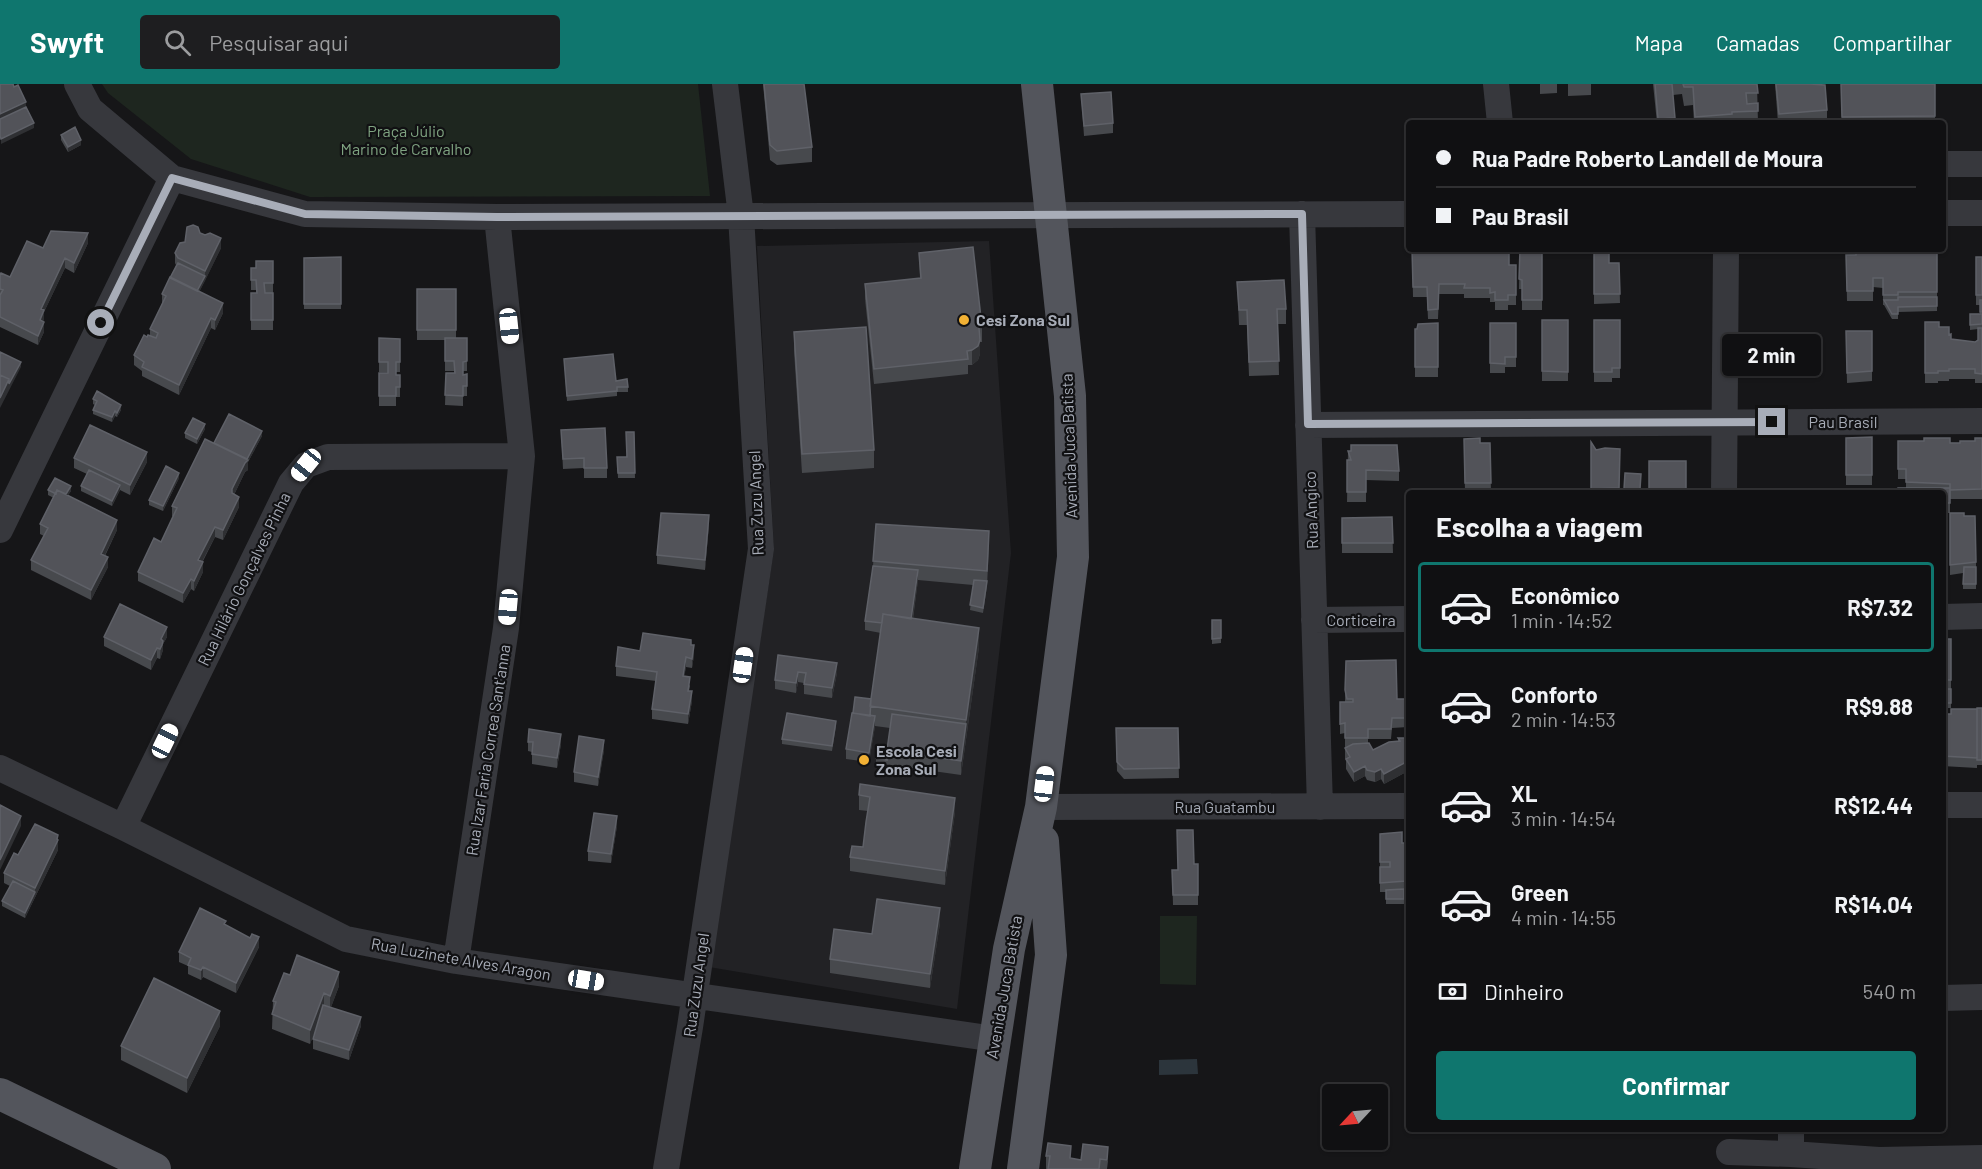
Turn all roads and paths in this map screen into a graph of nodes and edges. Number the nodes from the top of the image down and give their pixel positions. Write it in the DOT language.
graph roads {
  1 [pos="77,84"];
  2 [pos="725,84"];
  3 [pos="1037,84"];
  4 [pos="1497,84"];
  5 [pos="1500,120"];
  6 [pos="1946,164"];
  7 [pos="1982,164"];
  8 [pos="172,178"];
  9 [pos="1946,213"];
  10 [pos="1982,213"];
  11 [pos="1302,214"];
  12 [pos="1406,214"];
  13 [pos="1051,215"];
  14 [pos="741,216"];
  15 [pos="497,217"];
  16 [pos="1726,252"];
  17 [pos="1982,421"];
  18 [pos="1725,422"];
  19 [pos="1308,424"];
  20 [pos="522,456"];
  21 [pos="1724,490"];
  22 [pos="0,530"];
  23 [pos="1946,616"];
  24 [pos="1982,616"];
  25 [pos="1406,619"];
  26 [pos="1314,620"];
  27 [pos="0,768"];
  28 [pos="1982,805"];
  29 [pos="1406,806"];
  30 [pos="1946,806"];
  31 [pos="1041,807"];
  32 [pos="1320,807"];
  33 [pos="123,827"];
  34 [pos="1009,949"];
  35 [pos="1051,955"];
  36 [pos="456,961"];
  37 [pos="695,997"];
  38 [pos="1982,997"];
  39 [pos="1946,998"];
  40 [pos="995,1039"];
  41 [pos="0,1094"];
  42 [pos="1791,1142"];
  43 [pos="1729,1150"];
  44 [pos="1982,1158"];
  45 [pos="1879,1165"];
  46 [pos="154,1169"];
  47 [pos="666,1169"];
  48 [pos="975,1169"];
  49 [pos="1023,1169"];
  1 -- 8 [label="street"];
  2 -- 14 [label="street, Rua Zuzu Angel"];
  3 -- 13 [label="main road, Avenida Juca Batista"];
  4 -- 5 [label="street"];
  6 -- 7 [label="street"];
  8 -- 15 [label="street"];
  8 -- 22 [label="street"];
  9 -- 10 [label="street"];
  11 -- 12 [label="street"];
  11 -- 13 [label="street"];
  11 -- 19 [label="street, Rua Angico"];
  13 -- 14 [label="street"];
  13 -- 31 [label="main road, Avenida Juca Batista"];
  14 -- 15 [label="street"];
  14 -- 37 [label="street, Rua Zuzu Angel"];
  15 -- 20 [label="street, Rua Izar Faria Correa Sant'anna"];
  16 -- 18 [label="street"];
  17 -- 18 [label="street, Pau Brasil"];
  18 -- 19 [label="street, Pau Brasil"];
  18 -- 21 [label="street"];
  19 -- 26 [label="street, Rua Angico"];
  20 -- 33 [label="street, Rua Hilário Gonçalves Pinha"];
  20 -- 36 [label="street, Rua Izar Faria Correa Sant'anna"];
  23 -- 24 [label="street"];
  25 -- 26 [label="street, Corticeira"];
  26 -- 32 [label="street, Rua Angico"];
  27 -- 33 [label="street, Rua Luzinete Alves Aragon"];
  28 -- 30 [label="street"];
  29 -- 32 [label="street, Rua Guatambu"];
  31 -- 32 [label="street, Rua Guatambu"];
  31 -- 34 [label="main road, Avenida Juca Batista"];
  31 -- 35 [label="main road, Avenida Juca Batista"];
  33 -- 36 [label="street, Rua Luzinete Alves Aragon"];
  34 -- 35 [label="main road"];
  34 -- 40 [label="main road, Avenida Juca Batista"];
  35 -- 49 [label="main road, Avenida Juca Batista"];
  36 -- 37 [label="street, Rua Luzinete Alves Aragon"];
  37 -- 40 [label="street, Rua Luzinete Alves Aragon"];
  37 -- 47 [label="street, Rua Zuzu Angel"];
  38 -- 39 [label="street"];
  40 -- 48 [label="main road, Avenida Juca Batista"];
  41 -- 46 [label="main road"];
  42 -- 43 [label="street"];
  42 -- 45 [label="street"];
  44 -- 45 [label="street"];
}
